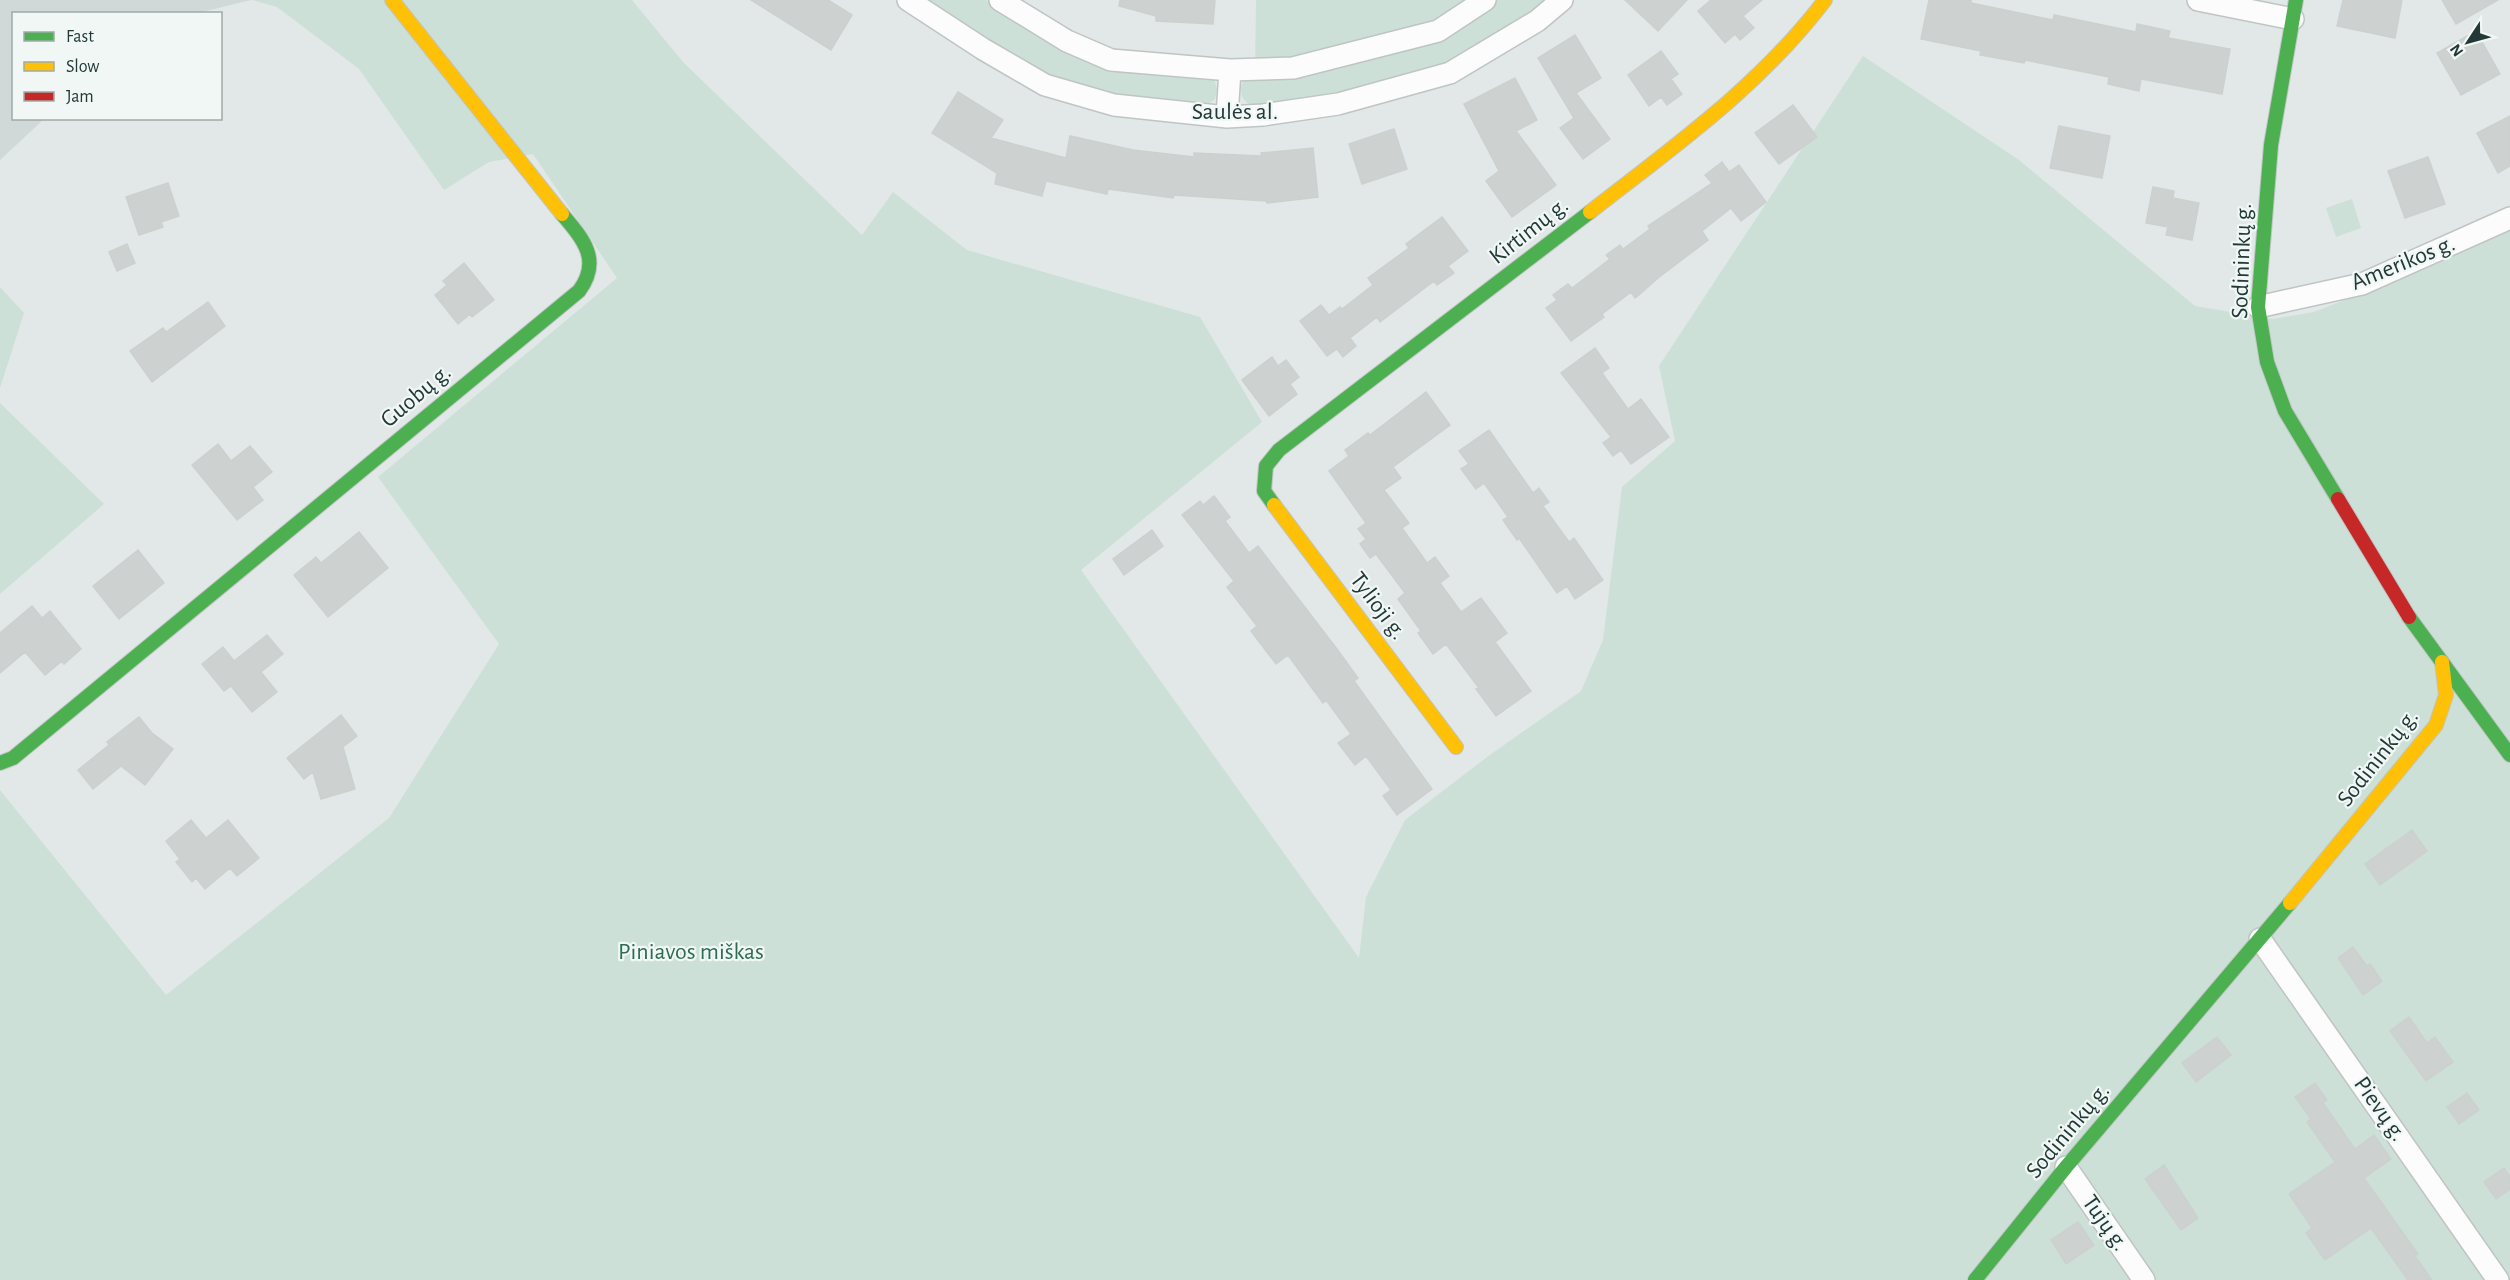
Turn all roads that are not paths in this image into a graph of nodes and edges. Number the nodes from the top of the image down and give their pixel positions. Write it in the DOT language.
graph roads {
  1 [pos="392,0"];
  2 [pos="908,0"];
  3 [pos="1000,0"];
  4 [pos="1485,0"];
  5 [pos="1562,0"];
  6 [pos="1825,0"];
  7 [pos="2198,0"];
  8 [pos="2294,9"];
  9 [pos="1230,70"];
  10 [pos="1227,117"];
  11 [pos="2510,218"];
  12 [pos="2258,307"];
  13 [pos="1264,491"];
  14 [pos="2442,662"];
  15 [pos="1456,747"];
  16 [pos="2510,755"];
  17 [pos="0,763"];
  18 [pos="2260,939"];
  19 [pos="2066,1167"];
  20 [pos="1975,1280"];
  21 [pos="2144,1280"];
  22 [pos="2498,1280"];
  1 -- 17 [label="street, Guobų g."];
  2 -- 10 [label="street, Saulės al."];
  3 -- 9 [label="street, Saulės al."];
  4 -- 9 [label="street, Saulės al."];
  5 -- 10 [label="street, Saulės al."];
  6 -- 13 [label="street, Kirtimų g."];
  7 -- 8 [label="street"];
  8 -- 12 [label="street, Sodininkų g."];
  9 -- 10 [label="street"];
  11 -- 12 [label="street, Amerikos g."];
  12 -- 14 [label="street, Sodininkų g."];
  13 -- 15 [label="street, Tylioji g."];
  14 -- 16 [label="street"];
  14 -- 18 [label="street, Sodininkų g."];
  18 -- 19 [label="street, Sodininkų g."];
  18 -- 22 [label="street, Pievų g."];
  19 -- 20 [label="street, Sodininkų g."];
  19 -- 21 [label="street, Tujų g."];
}
